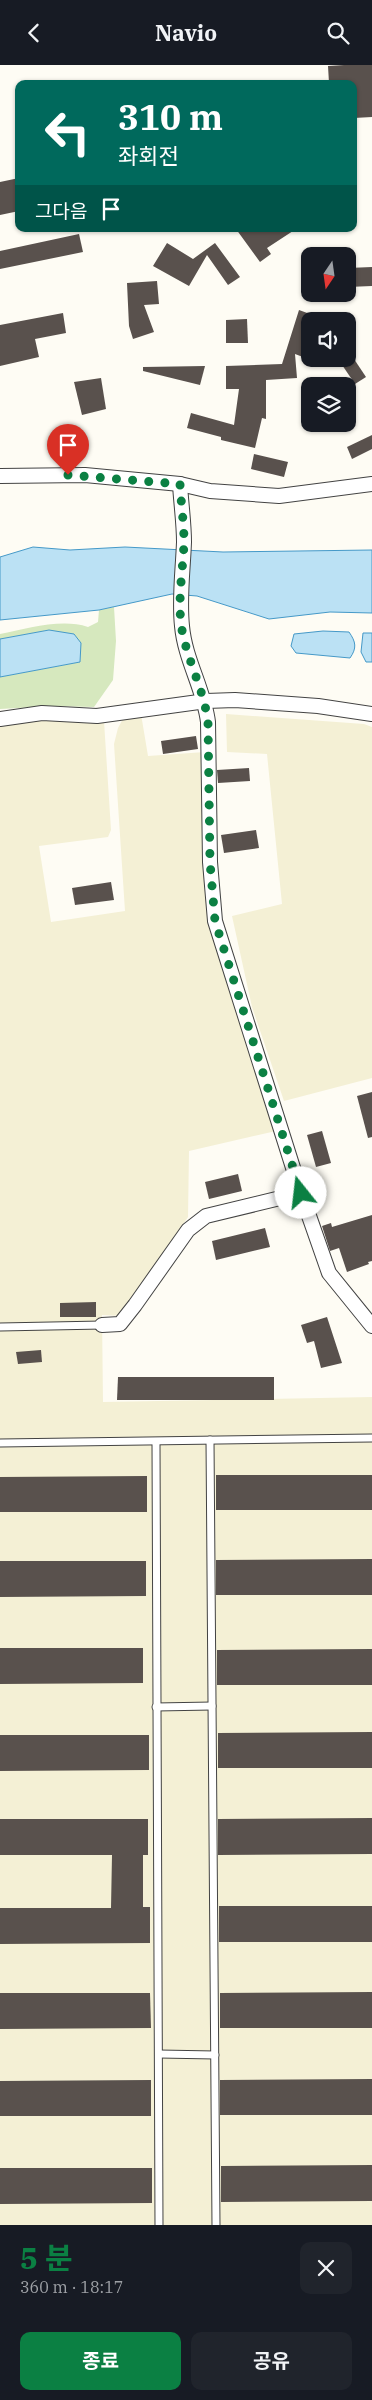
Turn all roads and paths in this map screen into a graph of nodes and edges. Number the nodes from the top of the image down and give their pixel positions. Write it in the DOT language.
graph roads {
  1 [pos="0,476"];
  2 [pos="180,484"];
  3 [pos="372,484"];
  4 [pos="206,701"];
  5 [pos="372,715"];
  6 [pos="0,719"];
  7 [pos="301,1193"];
  8 [pos="102,1325"];
  9 [pos="372,1326"];
  10 [pos="0,1327"];
  11 [pos="372,1438"];
  12 [pos="210,1440"];
  13 [pos="156,1442"];
  14 [pos="0,1443"];
  15 [pos="212,1706"];
  16 [pos="156,1707"];
  17 [pos="159,2054"];
  18 [pos="214,2055"];
  19 [pos="159,2225"];
  20 [pos="216,2225"];
  1 -- 2 [label="street"];
  2 -- 3 [label="street"];
  2 -- 4 [label="street"];
  4 -- 5 [label="street"];
  4 -- 6 [label="street"];
  4 -- 7 [label="street"];
  7 -- 8 [label="street"];
  7 -- 9 [label="street"];
  8 -- 10 [label="lane"];
  11 -- 12 [label="lane"];
  12 -- 13 [label="lane"];
  12 -- 15 [label="lane"];
  13 -- 14 [label="lane"];
  13 -- 16 [label="lane"];
  15 -- 16 [label="lane"];
  15 -- 18 [label="lane"];
  16 -- 17 [label="lane"];
  17 -- 18 [label="lane"];
  17 -- 19 [label="lane"];
  18 -- 20 [label="lane"];
}
